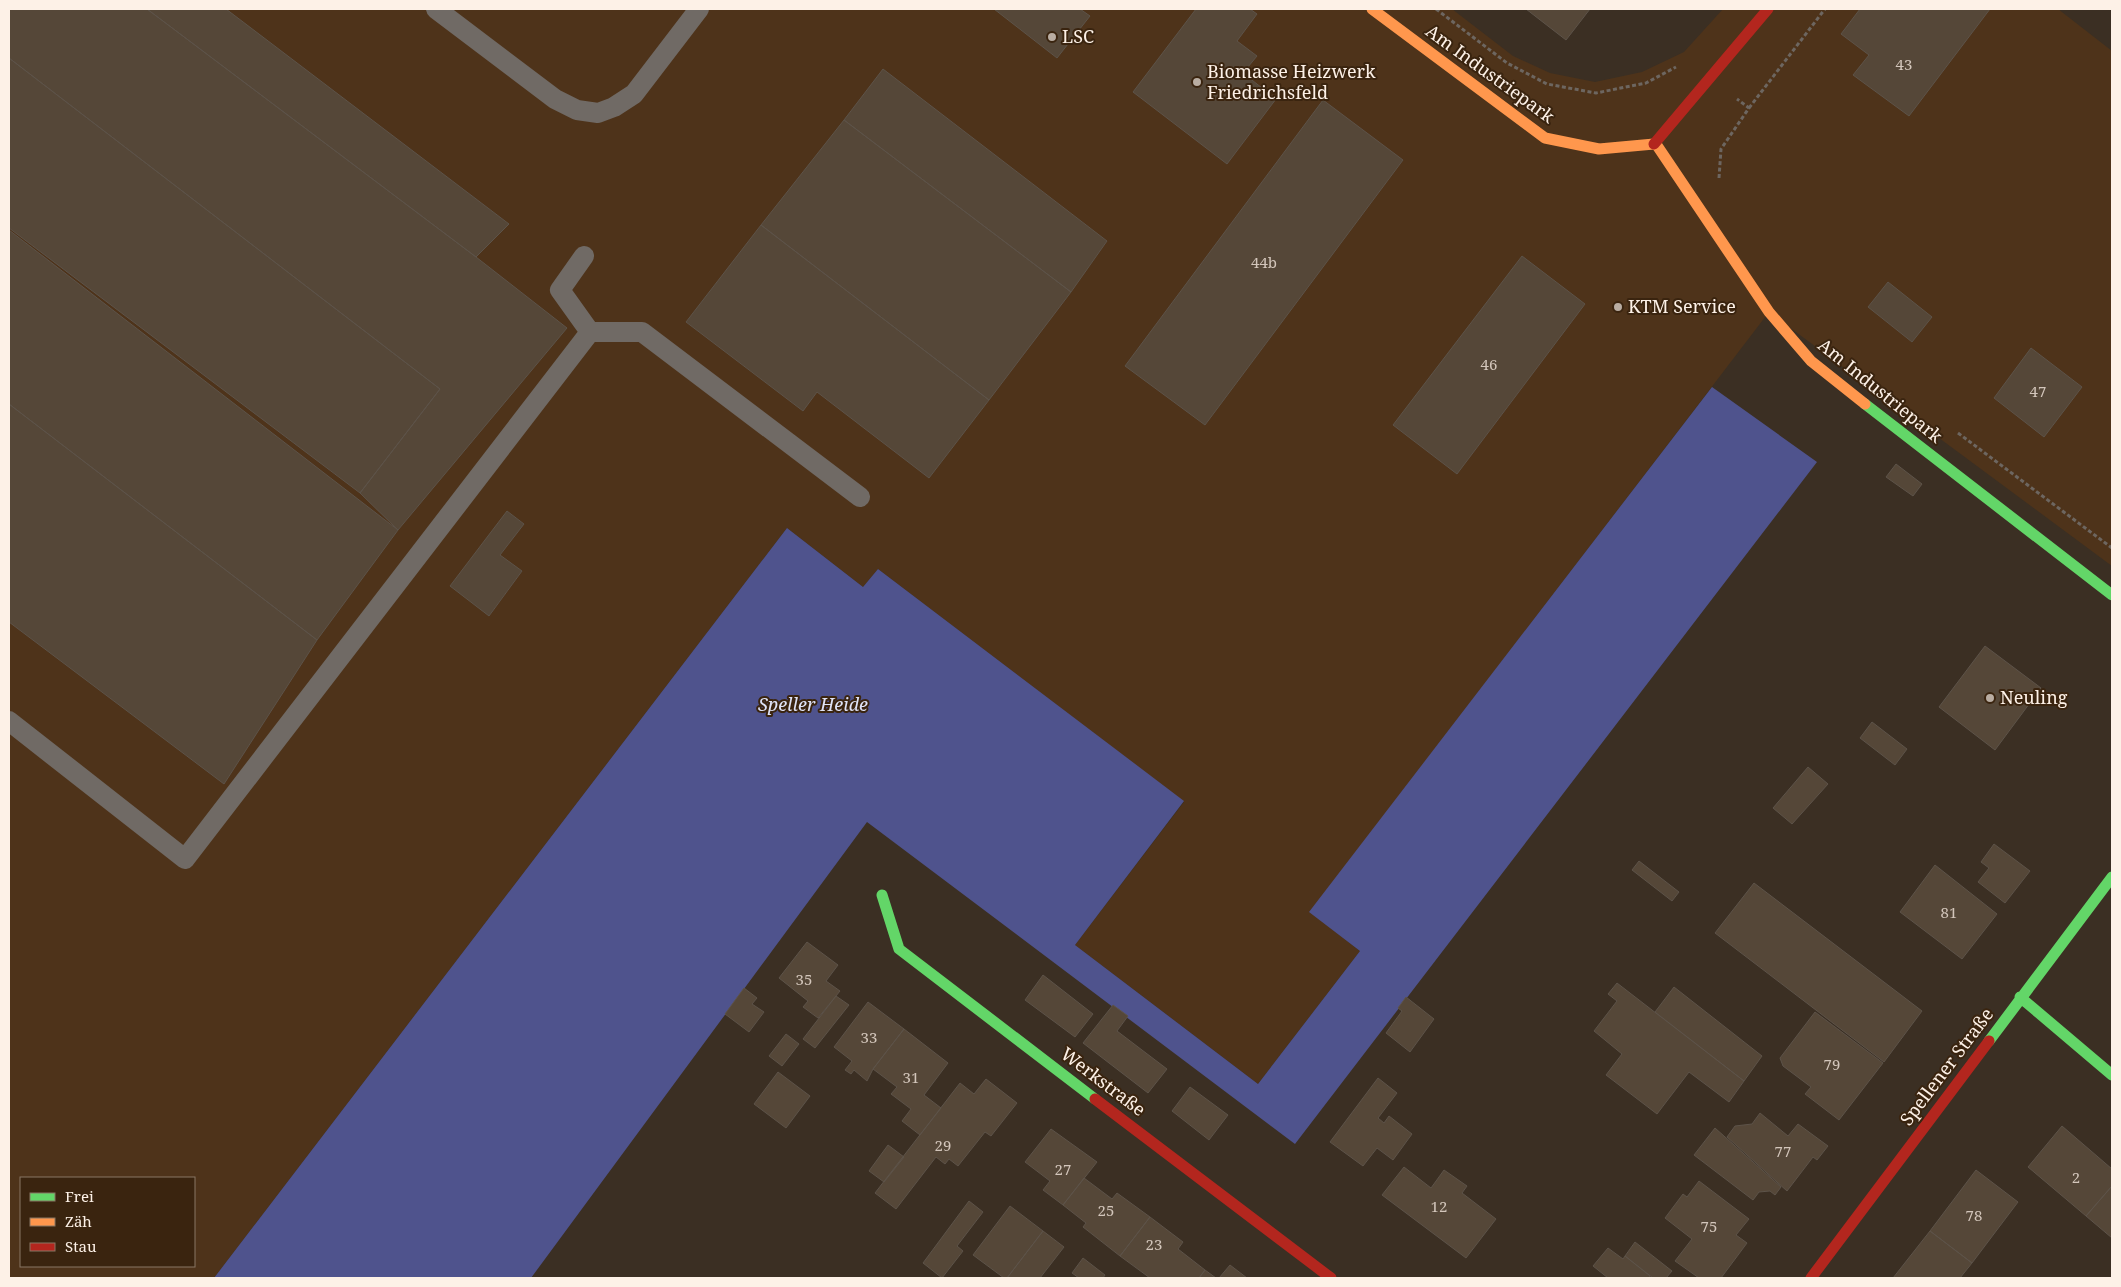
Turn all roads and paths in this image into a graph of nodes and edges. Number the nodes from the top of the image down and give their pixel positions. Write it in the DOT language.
graph roads {
  1 [pos="436,9"];
  2 [pos="699,9"];
  3 [pos="1372,9"];
  4 [pos="1436,9"];
  5 [pos="1768,9"];
  6 [pos="1825,9"];
  7 [pos="1710,79"];
  8 [pos="1749,108"];
  9 [pos="1656,144"];
  10 [pos="1719,179"];
  11 [pos="584,256"];
  12 [pos="590,332"];
  13 [pos="1951,427"];
  14 [pos="860,497"];
  15 [pos="2112,548"];
  16 [pos="2112,595"];
  17 [pos="9,721"];
  18 [pos="2112,877"];
  19 [pos="882,895"];
  20 [pos="2020,997"];
  21 [pos="2112,1075"];
  22 [pos="1331,1278"];
  23 [pos="1811,1278"];
  1 -- 2 [label="lane"];
  3 -- 9 [label="street, Am Industriepark"];
  4 -- 7 [label="path"];
  5 -- 7 [label="street"];
  6 -- 8 [label="path"];
  7 -- 8 [label="path"];
  7 -- 9 [label="street"];
  8 -- 10 [label="path"];
  9 -- 16 [label="street, Am Industriepark"];
  11 -- 12 [label="lane"];
  12 -- 14 [label="lane"];
  12 -- 17 [label="lane"];
  13 -- 15 [label="path"];
  18 -- 20 [label="street, Spellener Straße"];
  19 -- 22 [label="street, Werkstraße"];
  20 -- 21 [label="street"];
  20 -- 23 [label="street, Spellener Straße"];
}
